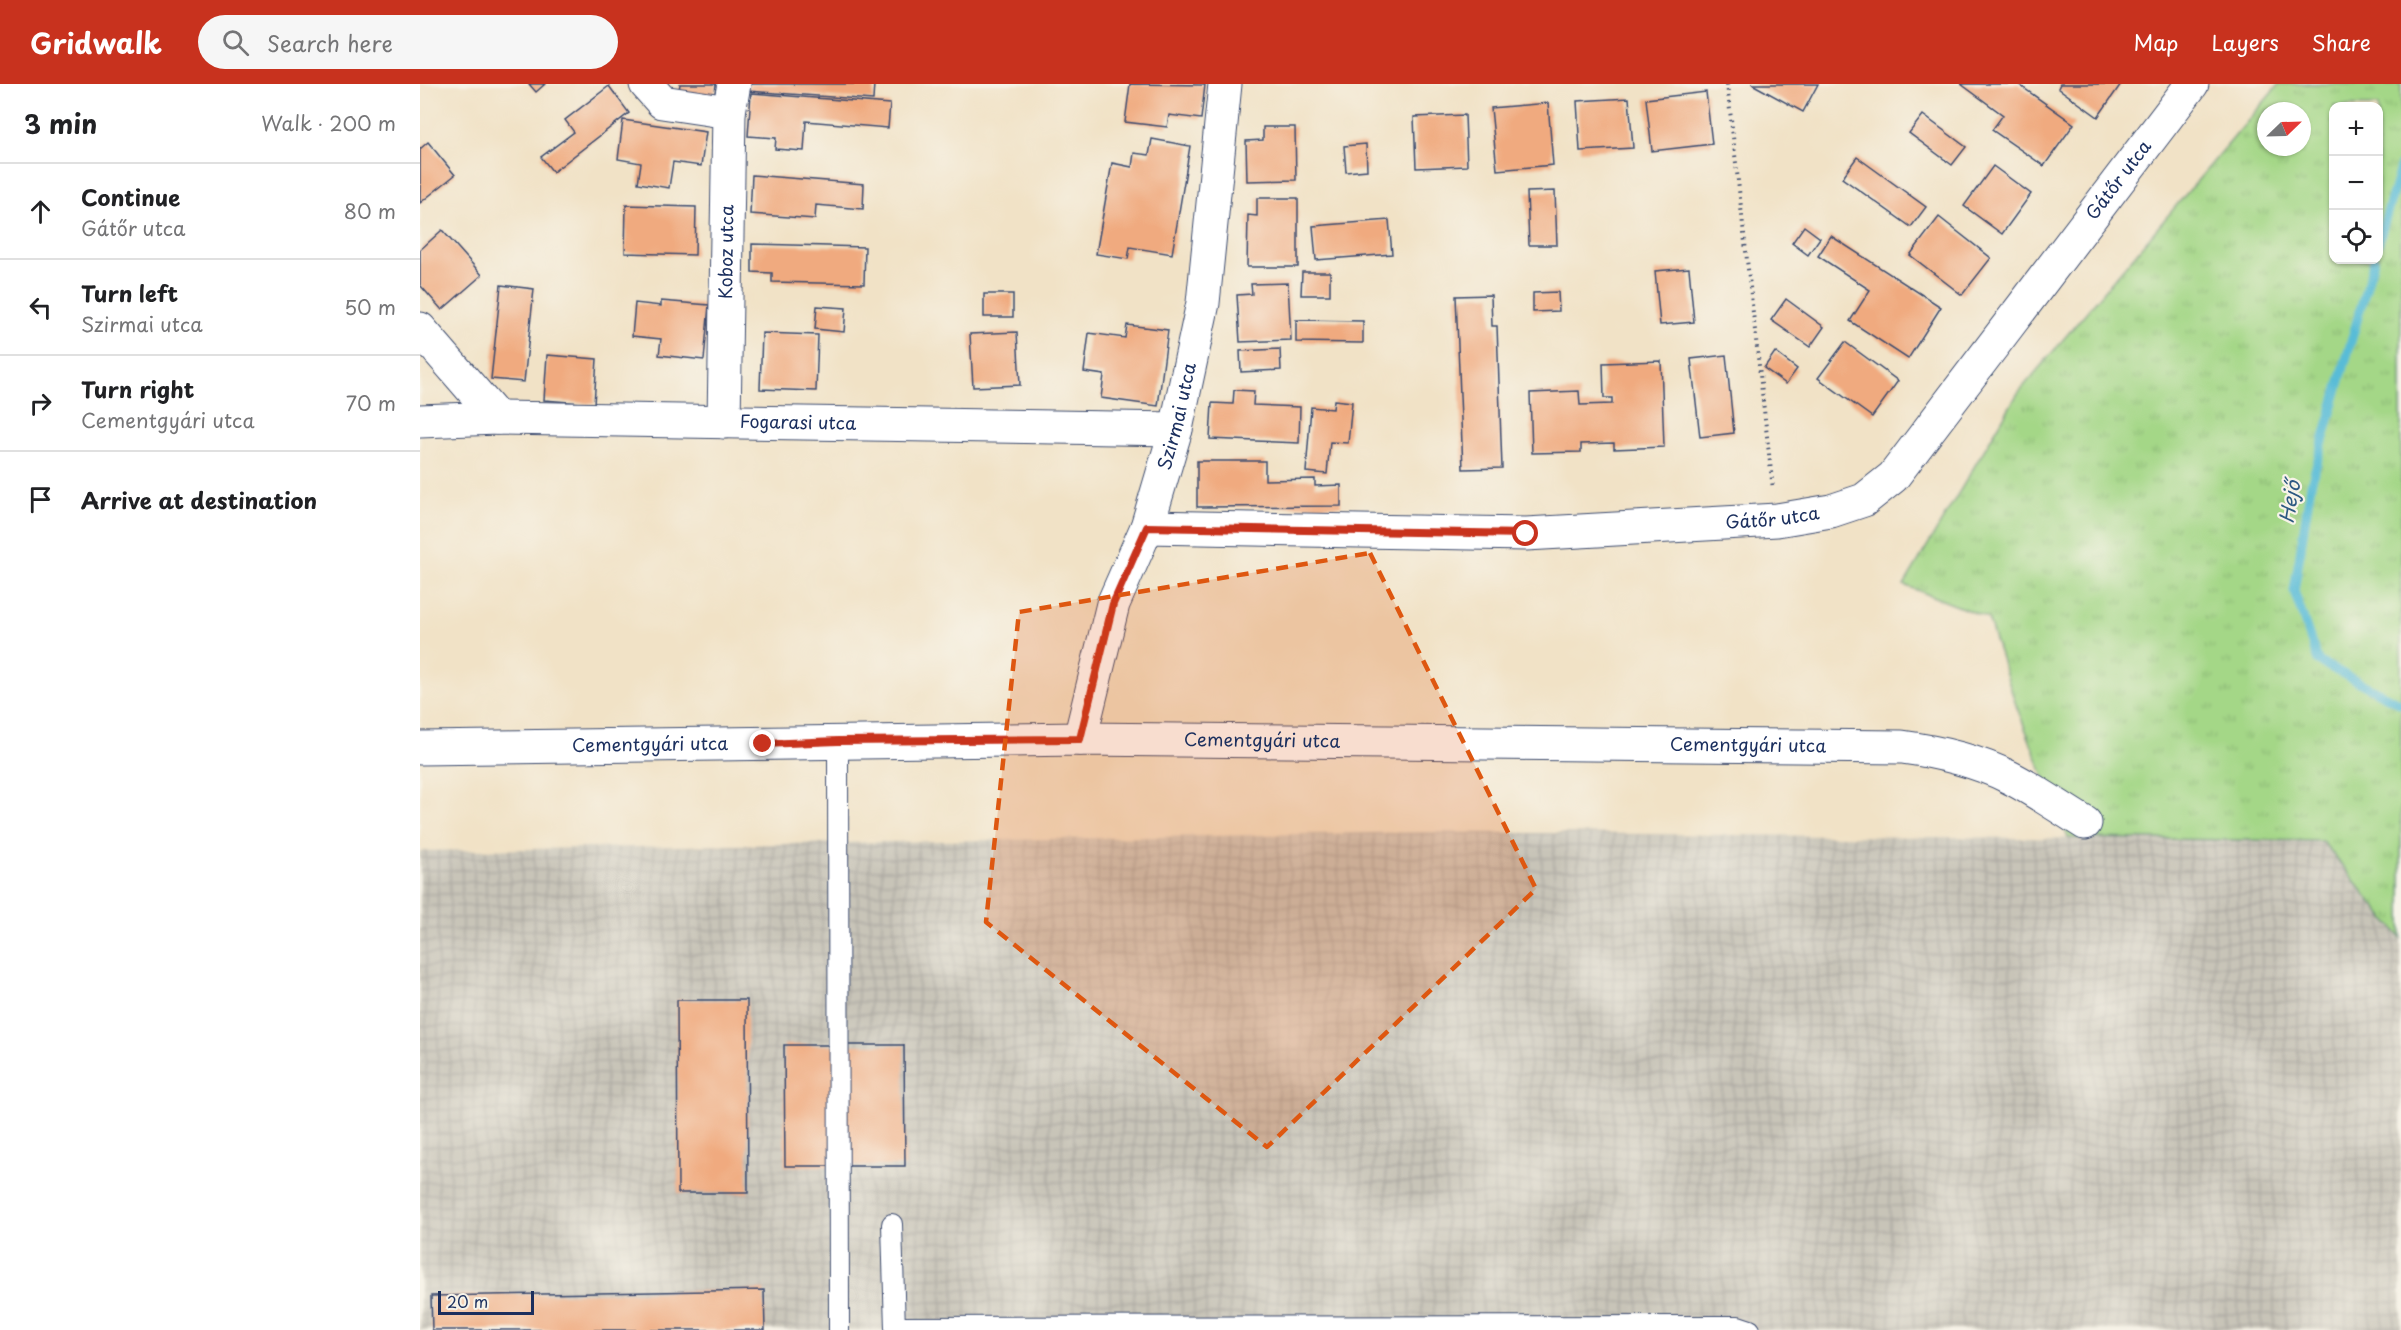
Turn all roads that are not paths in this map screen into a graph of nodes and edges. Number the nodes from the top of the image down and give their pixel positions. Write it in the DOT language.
graph roads {
  1 [pos="646,84"];
  2 [pos="1225,84"];
  3 [pos="2192,84"];
  4 [pos="732,98"];
  5 [pos="420,329"];
  6 [pos="497,418"];
  7 [pos="420,421"];
  8 [pos="724,422"];
  9 [pos="1176,429"];
  10 [pos="1147,527"];
  11 [pos="1080,739"];
  12 [pos="838,741"];
  13 [pos="420,748"];
  14 [pos="2085,823"];
  15 [pos="892,1224"];
  16 [pos="895,1329"];
  17 [pos="838,1330"];
  18 [pos="1750,1330"];
  1 -- 4 [label="street"];
  2 -- 9 [label="street, Szirmai utca"];
  3 -- 10 [label="street, Gátőr utca"];
  4 -- 8 [label="street, Koboz utca"];
  5 -- 6 [label="street"];
  6 -- 7 [label="street, Fogarasi utca"];
  6 -- 8 [label="street, Fogarasi utca"];
  8 -- 9 [label="street, Fogarasi utca"];
  9 -- 10 [label="street, Szirmai utca"];
  10 -- 11 [label="street, Szirmai utca"];
  11 -- 12 [label="street, Cementgyári utca"];
  11 -- 14 [label="street, Cementgyári utca"];
  12 -- 13 [label="street, Cementgyári utca"];
  12 -- 17 [label="lane"];
  15 -- 16 [label="lane"];
  16 -- 18 [label="lane"];
}
